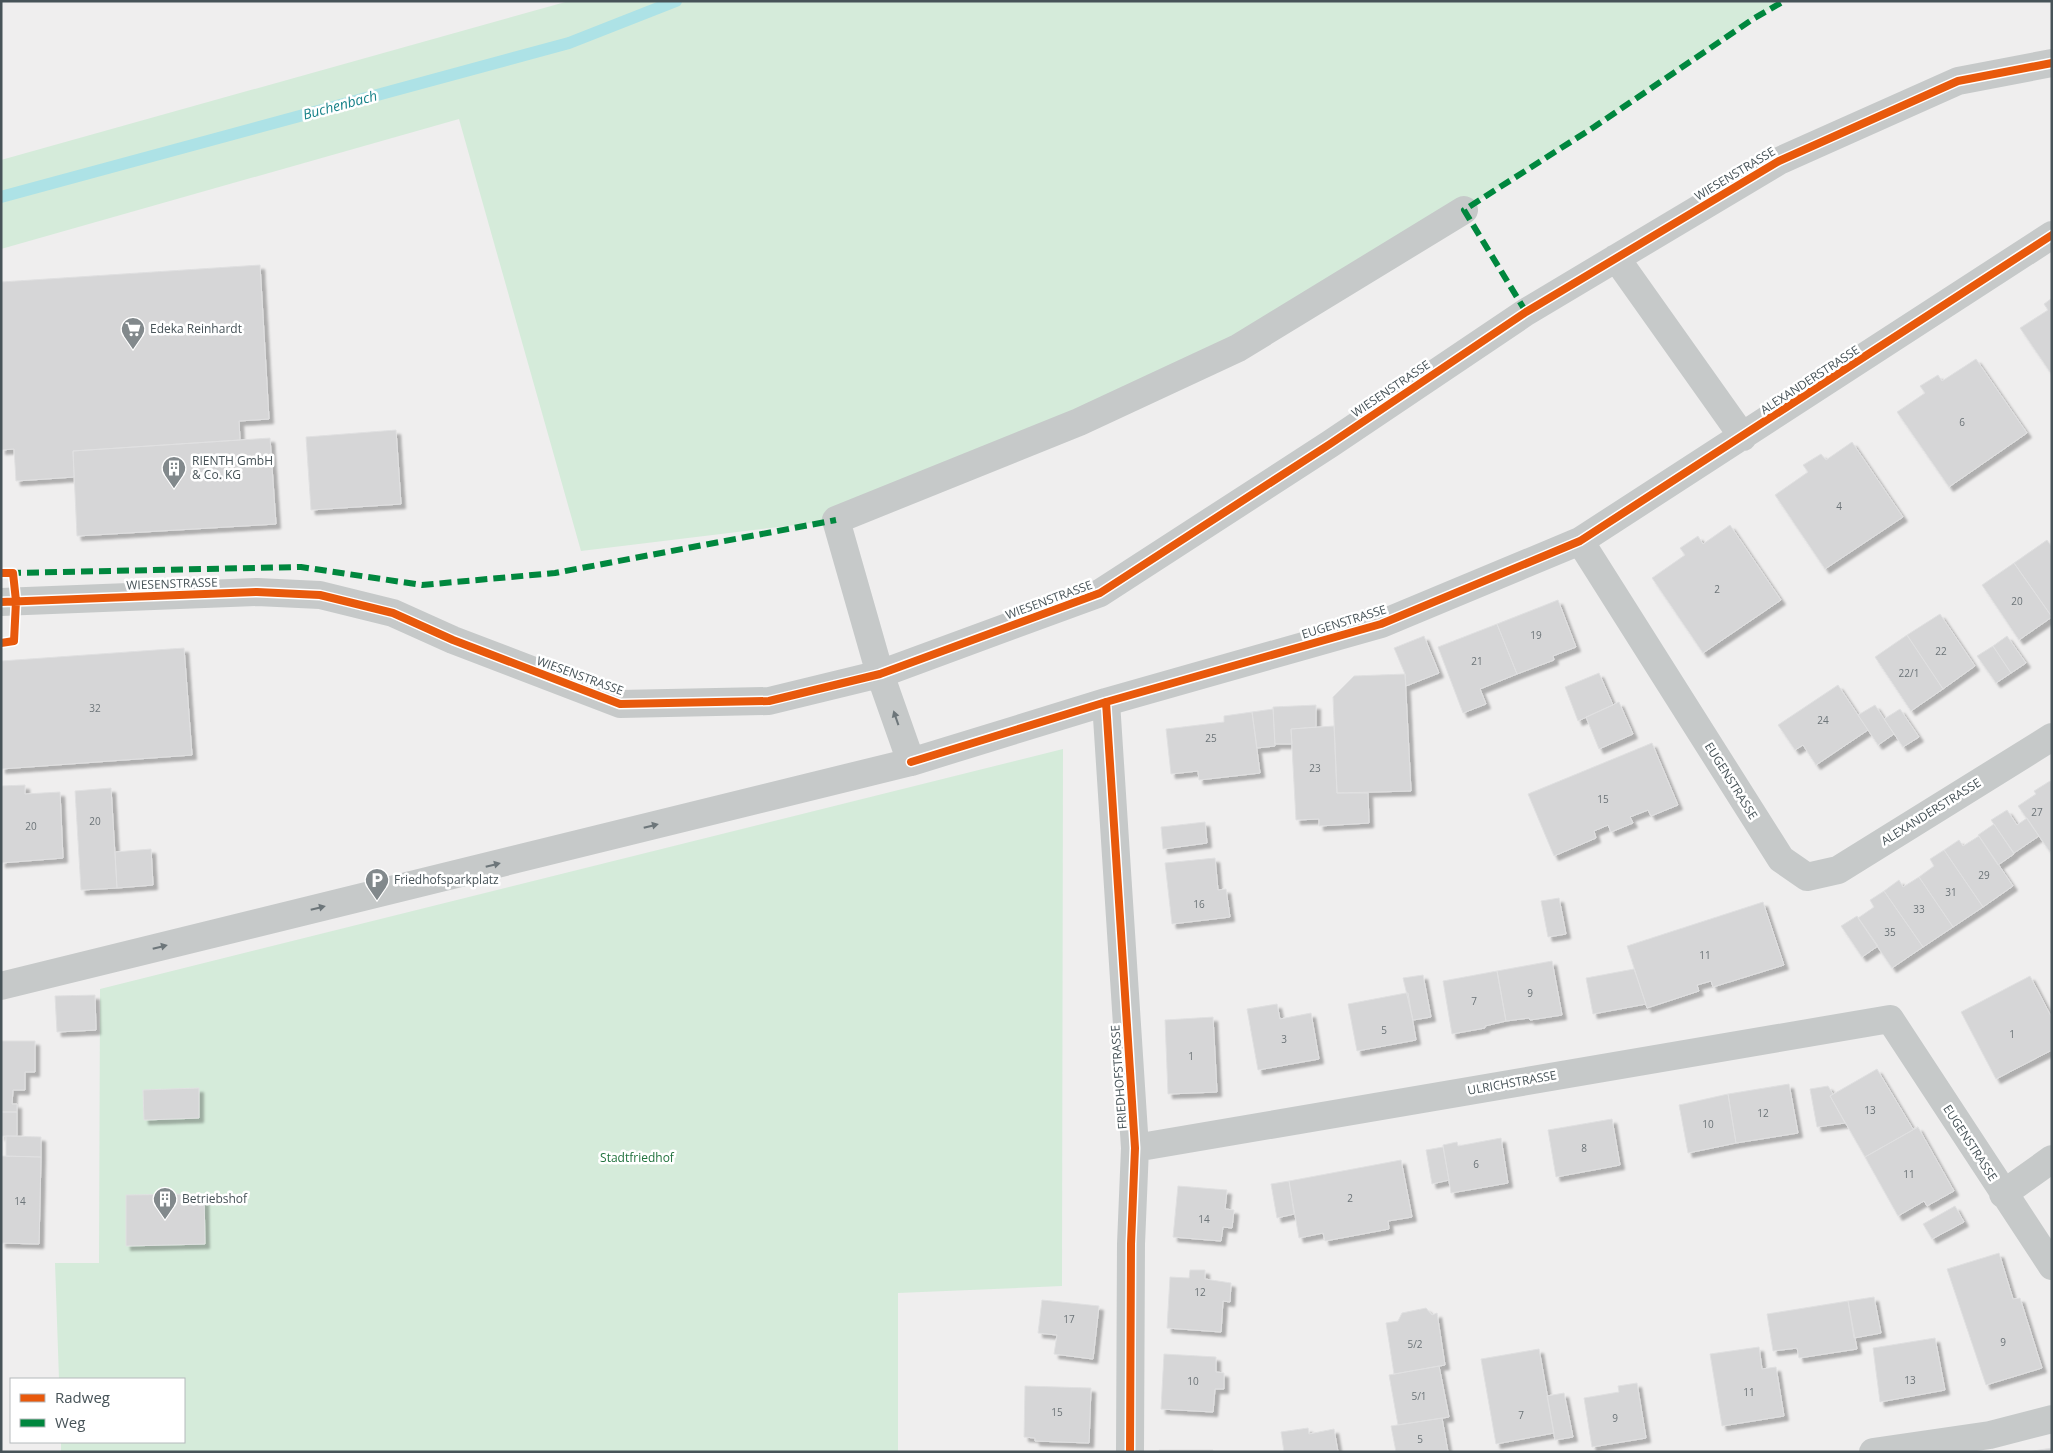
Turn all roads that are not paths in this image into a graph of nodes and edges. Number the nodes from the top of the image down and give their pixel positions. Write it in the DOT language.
graph roads {
  1 [pos="2052,63"];
  2 [pos="1464,210"];
  3 [pos="2052,235"];
  4 [pos="1616,258"];
  5 [pos="1743,437"];
  6 [pos="1580,541"];
  7 [pos="1,602"];
  8 [pos="880,674"];
  9 [pos="1106,702"];
  10 [pos="2052,737"];
  11 [pos="911,762"];
  12 [pos="1807,877"];
  13 [pos="1,986"];
  14 [pos="1890,1019"];
  15 [pos="1135,1148"];
  16 [pos="2052,1159"];
  17 [pos="2003,1194"];
  18 [pos="2052,1266"];
  19 [pos="2052,1420"];
  20 [pos="1130,1452"];
  21 [pos="1873,1452"];
  1 -- 4 [label="street, WIESENSTRASSE"];
  2 -- 8 [label="street"];
  3 -- 5 [label="street, ALEXANDERSTRASSE"];
  4 -- 5 [label="street"];
  4 -- 8 [label="street, WIESENSTRASSE"];
  5 -- 6 [label="street, ALEXANDERSTRASSE"];
  6 -- 9 [label="street, EUGENSTRASSE"];
  6 -- 12 [label="street, EUGENSTRASSE"];
  7 -- 8 [label="street, WIESENSTRASSE"];
  11 -- 8 [label="street, one-way"];
  9 -- 11 [label="street, EUGENSTRASSE"];
  9 -- 15 [label="street, FRIEDHOFSTRASSE"];
  10 -- 12 [label="street, ALEXANDERSTRASSE"];
  13 -- 11 [label="street, EUGENSTRASSE, one-way"];
  14 -- 15 [label="street, ULRICHSTRASSE"];
  14 -- 17 [label="street, EUGENSTRASSE"];
  15 -- 20 [label="street, FRIEDHOFSTRASSE"];
  16 -- 17 [label="street"];
  17 -- 18 [label="street, EUGENSTRASSE"];
  19 -- 21 [label="street"];
}
